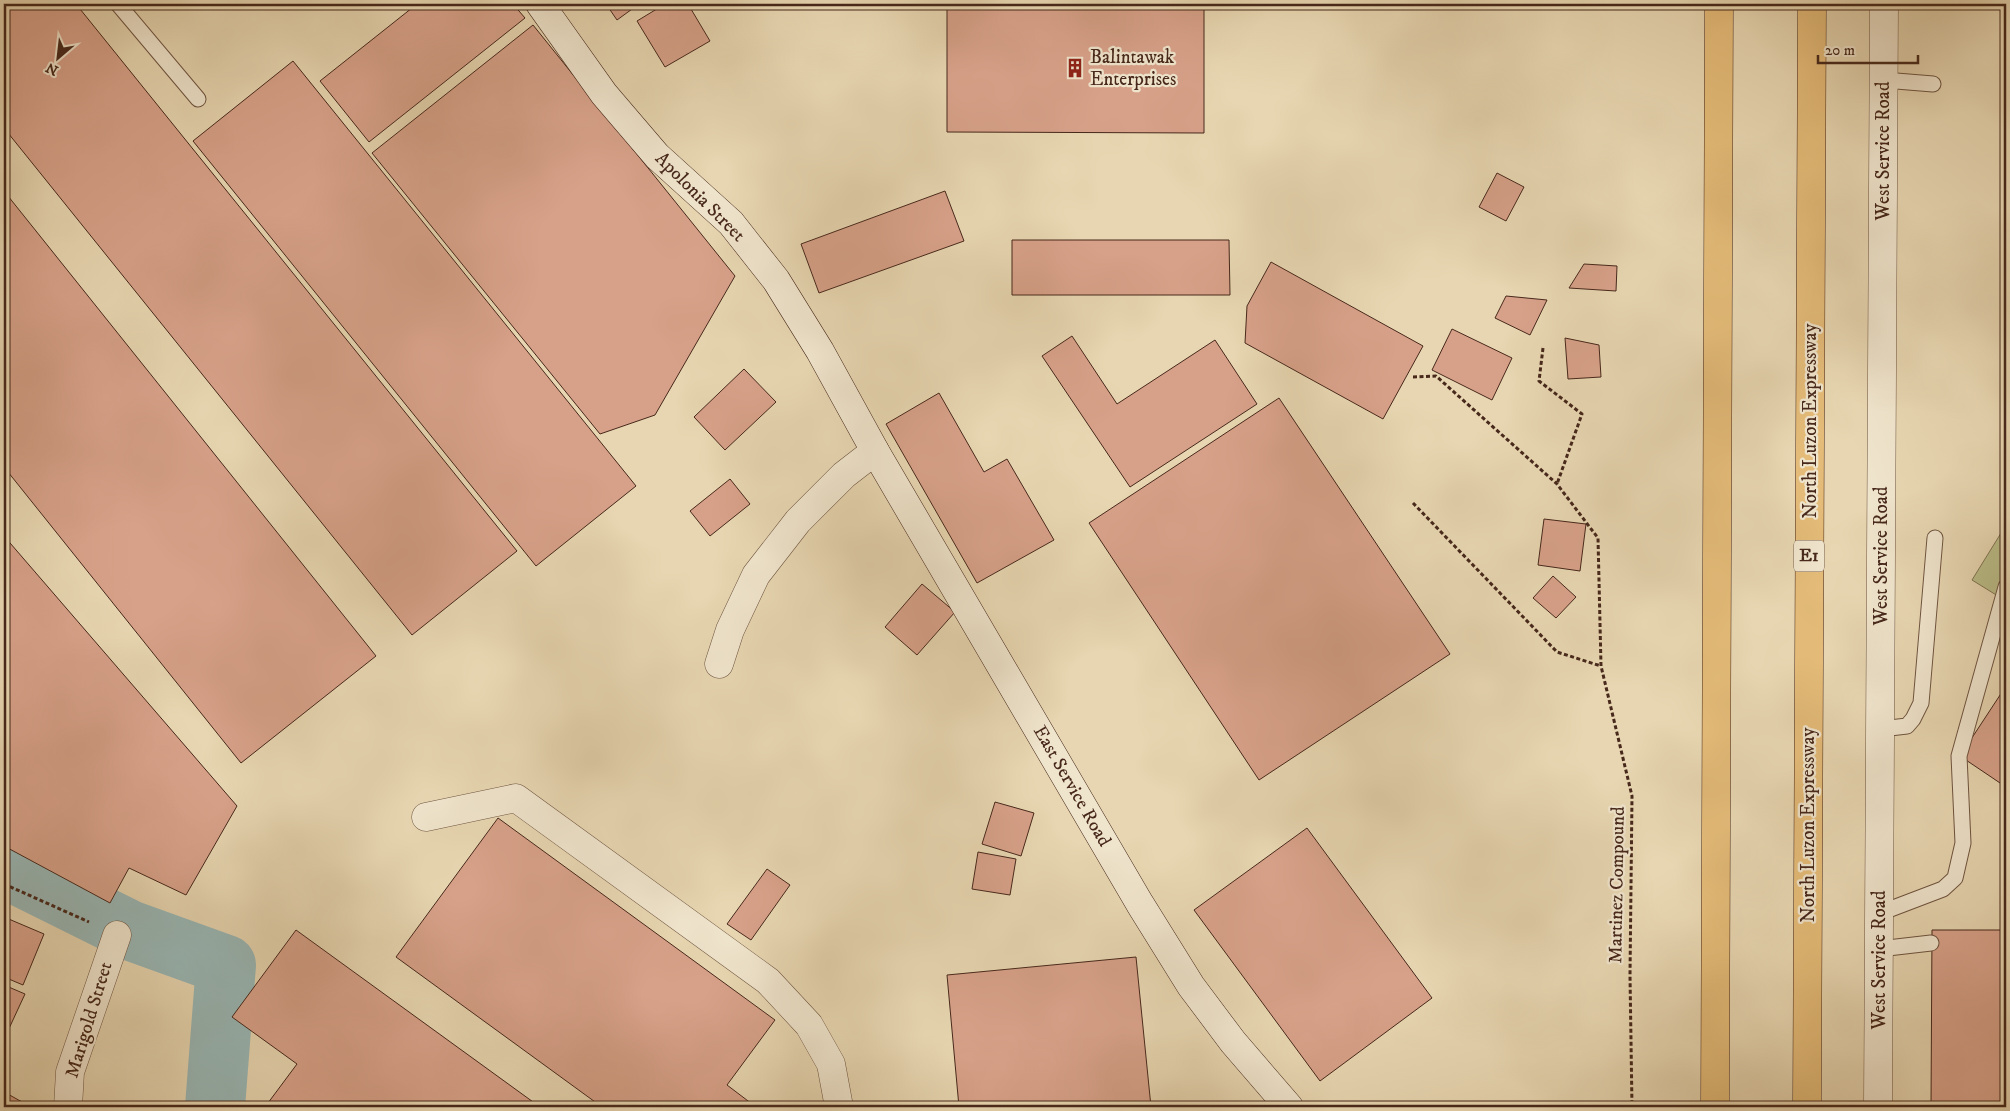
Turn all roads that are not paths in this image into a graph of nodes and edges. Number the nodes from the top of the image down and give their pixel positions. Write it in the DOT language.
graph roads {
  1 [pos="118,4"];
  2 [pos="540,4"];
  3 [pos="1719,4"];
  4 [pos="1812,4"];
  5 [pos="1884,4"];
  6 [pos="1884,80"];
  7 [pos="1933,84"];
  8 [pos="198,99"];
  9 [pos="875,451"];
  10 [pos="1935,538"];
  11 [pos="2006,587"];
  12 [pos="719,664"];
  13 [pos="1881,729"];
  14 [pos="426,818"];
  15 [pos="1880,913"];
  16 [pos="117,935"];
  17 [pos="1931,943"];
  18 [pos="1879,949"];
  19 [pos="68,1107"];
  20 [pos="840,1107"];
  21 [pos="1289,1107"];
  22 [pos="1715,1107"];
  23 [pos="1807,1107"];
  24 [pos="1878,1107"];
  1 -- 8 [label="lane"];
  2 -- 9 [label="street, Apolonia Street"];
  3 -- 22 [label="highway"];
  4 -- 23 [label="highway, North Luzon Expressway / E1"];
  5 -- 6 [label="street, West Service Road"];
  6 -- 7 [label="lane"];
  6 -- 13 [label="street, West Service Road"];
  9 -- 12 [label="street"];
  9 -- 21 [label="street, East Service Road"];
  10 -- 13 [label="lane"];
  11 -- 15 [label="lane"];
  13 -- 15 [label="street, West Service Road"];
  14 -- 20 [label="street"];
  15 -- 18 [label="street, West Service Road"];
  16 -- 19 [label="street, Marigold Street"];
  17 -- 18 [label="lane"];
  18 -- 24 [label="street, West Service Road"];
}
